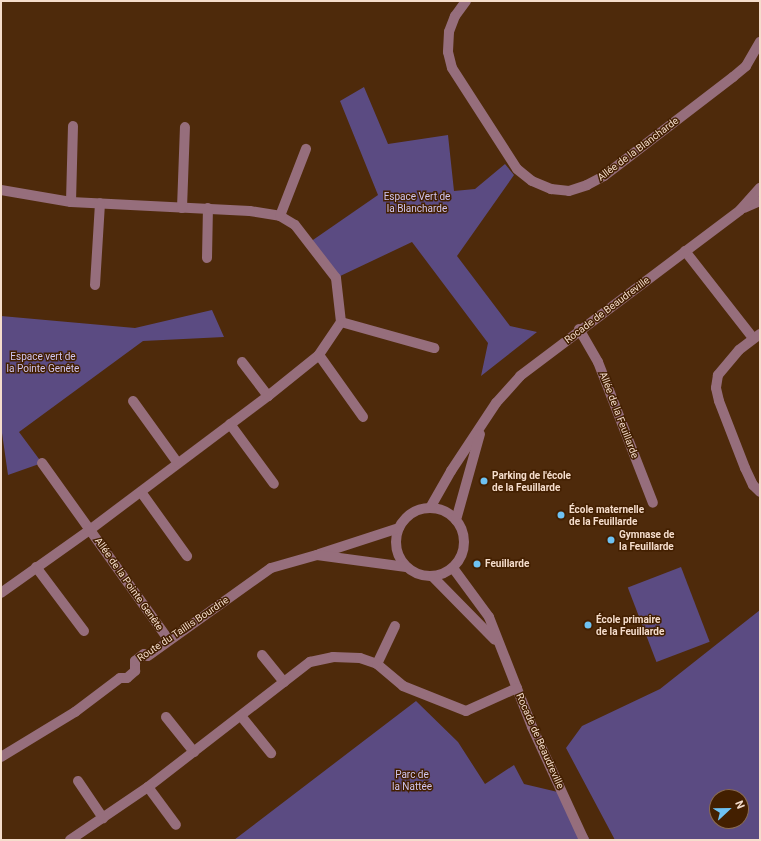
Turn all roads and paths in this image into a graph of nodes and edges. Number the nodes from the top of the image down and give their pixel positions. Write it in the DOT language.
graph roads {
  1 [pos="466,1"];
  2 [pos="760,42"];
  3 [pos="73,126"];
  4 [pos="185,127"];
  5 [pos="306,149"];
  6 [pos="760,188"];
  7 [pos="1,190"];
  8 [pos="760,201"];
  9 [pos="71,202"];
  10 [pos="100,203"];
  11 [pos="182,208"];
  12 [pos="208,208"];
  13 [pos="740,210"];
  14 [pos="280,216"];
  15 [pos="685,251"];
  16 [pos="207,258"];
  17 [pos="95,285"];
  18 [pos="341,322"];
  19 [pos="579,329"];
  20 [pos="756,336"];
  21 [pos="434,348"];
  22 [pos="319,355"];
  23 [pos="242,362"];
  24 [pos="268,396"];
  25 [pos="133,402"];
  26 [pos="363,417"];
  27 [pos="484,421"];
  28 [pos="230,424"];
  29 [pos="177,462"];
  30 [pos="42,463"];
  31 [pos="274,484"];
  32 [pos="141,492"];
  33 [pos="760,492"];
  34 [pos="653,503"];
  35 [pos="430,508"];
  36 [pos="456,520"];
  37 [pos="399,528"];
  38 [pos="91,529"];
  39 [pos="316,555"];
  40 [pos="187,556"];
  41 [pos="36,567"];
  42 [pos="406,567"];
  43 [pos="453,568"];
  44 [pos="433,577"];
  45 [pos="1,593"];
  46 [pos="395,626"];
  47 [pos="84,631"];
  48 [pos="168,639"];
  49 [pos="497,642"];
  50 [pos="262,655"];
  51 [pos="377,664"];
  52 [pos="284,682"];
  53 [pos="517,688"];
  54 [pos="241,716"];
  55 [pos="166,717"];
  56 [pos="194,752"];
  57 [pos="270,753"];
  58 [pos="1,757"];
  59 [pos="78,781"];
  60 [pos="148,787"];
  61 [pos="103,818"];
  62 [pos="176,825"];
  63 [pos="70,840"];
  64 [pos="584,840"];
  1 -- 2 [label="street, Allée de la Blancharde"];
  3 -- 9 [label="street"];
  4 -- 11 [label="street"];
  5 -- 14 [label="street"];
  6 -- 13 [label="street, Rocade de Beaudreville"];
  7 -- 9 [label="street"];
  8 -- 13 [label="street, Rocade de Beaudreville"];
  9 -- 10 [label="street"];
  10 -- 11 [label="street"];
  10 -- 17 [label="street"];
  11 -- 12 [label="street"];
  12 -- 14 [label="street"];
  12 -- 16 [label="street"];
  13 -- 15 [label="street, Rocade de Beaudreville"];
  14 -- 18 [label="street"];
  15 -- 19 [label="street, Rocade de Beaudreville"];
  15 -- 20 [label="street"];
  18 -- 21 [label="street"];
  18 -- 22 [label="street, Allée de la Pointe Genête"];
  19 -- 27 [label="street, Rocade de Beaudreville"];
  19 -- 34 [label="street, Allée de la Feuillarde"];
  20 -- 33 [label="street"];
  22 -- 24 [label="street, Allée de la Pointe Genête"];
  22 -- 26 [label="street"];
  23 -- 24 [label="street"];
  24 -- 28 [label="street, Allée de la Pointe Genête"];
  25 -- 29 [label="street"];
  27 -- 35 [label="street, Rocade de Beaudreville"];
  27 -- 36 [label="street, Rocade de Beaudreville"];
  28 -- 29 [label="street, Allée de la Pointe Genête"];
  28 -- 31 [label="street"];
  29 -- 32 [label="street, Allée de la Pointe Genête"];
  30 -- 38 [label="street, Allée de la Pointe Genête"];
  32 -- 38 [label="street, Allée de la Pointe Genête"];
  32 -- 40 [label="street"];
  35 -- 36 [label="street"];
  35 -- 37 [label="street"];
  36 -- 43 [label="street"];
  37 -- 39 [label="street, Route du Taillis Bourdrie"];
  37 -- 42 [label="street"];
  38 -- 41 [label="street, Allée de la Pointe Genête"];
  38 -- 48 [label="street, Allée de la Pointe Genête"];
  39 -- 42 [label="street, Route du Taillis Bourdrie"];
  39 -- 48 [label="street, Route du Taillis Bourdrie"];
  41 -- 45 [label="street, Allée de la Pointe Genête"];
  41 -- 47 [label="street"];
  42 -- 44 [label="street"];
  43 -- 44 [label="street"];
  43 -- 49 [label="street, Rocade de Beaudreville"];
  44 -- 49 [label="street, Rocade de Beaudreville"];
  46 -- 51 [label="street"];
  48 -- 58 [label="street, Route du Taillis Bourdrie"];
  49 -- 53 [label="street, Rocade de Beaudreville"];
  50 -- 52 [label="street"];
  51 -- 52 [label="street"];
  51 -- 53 [label="street"];
  52 -- 54 [label="street"];
  53 -- 64 [label="street, Rocade de Beaudreville"];
  54 -- 56 [label="street"];
  54 -- 57 [label="street"];
  55 -- 56 [label="street"];
  56 -- 60 [label="street"];
  59 -- 61 [label="street"];
  60 -- 61 [label="street"];
  60 -- 62 [label="street"];
  61 -- 63 [label="street"];
}
